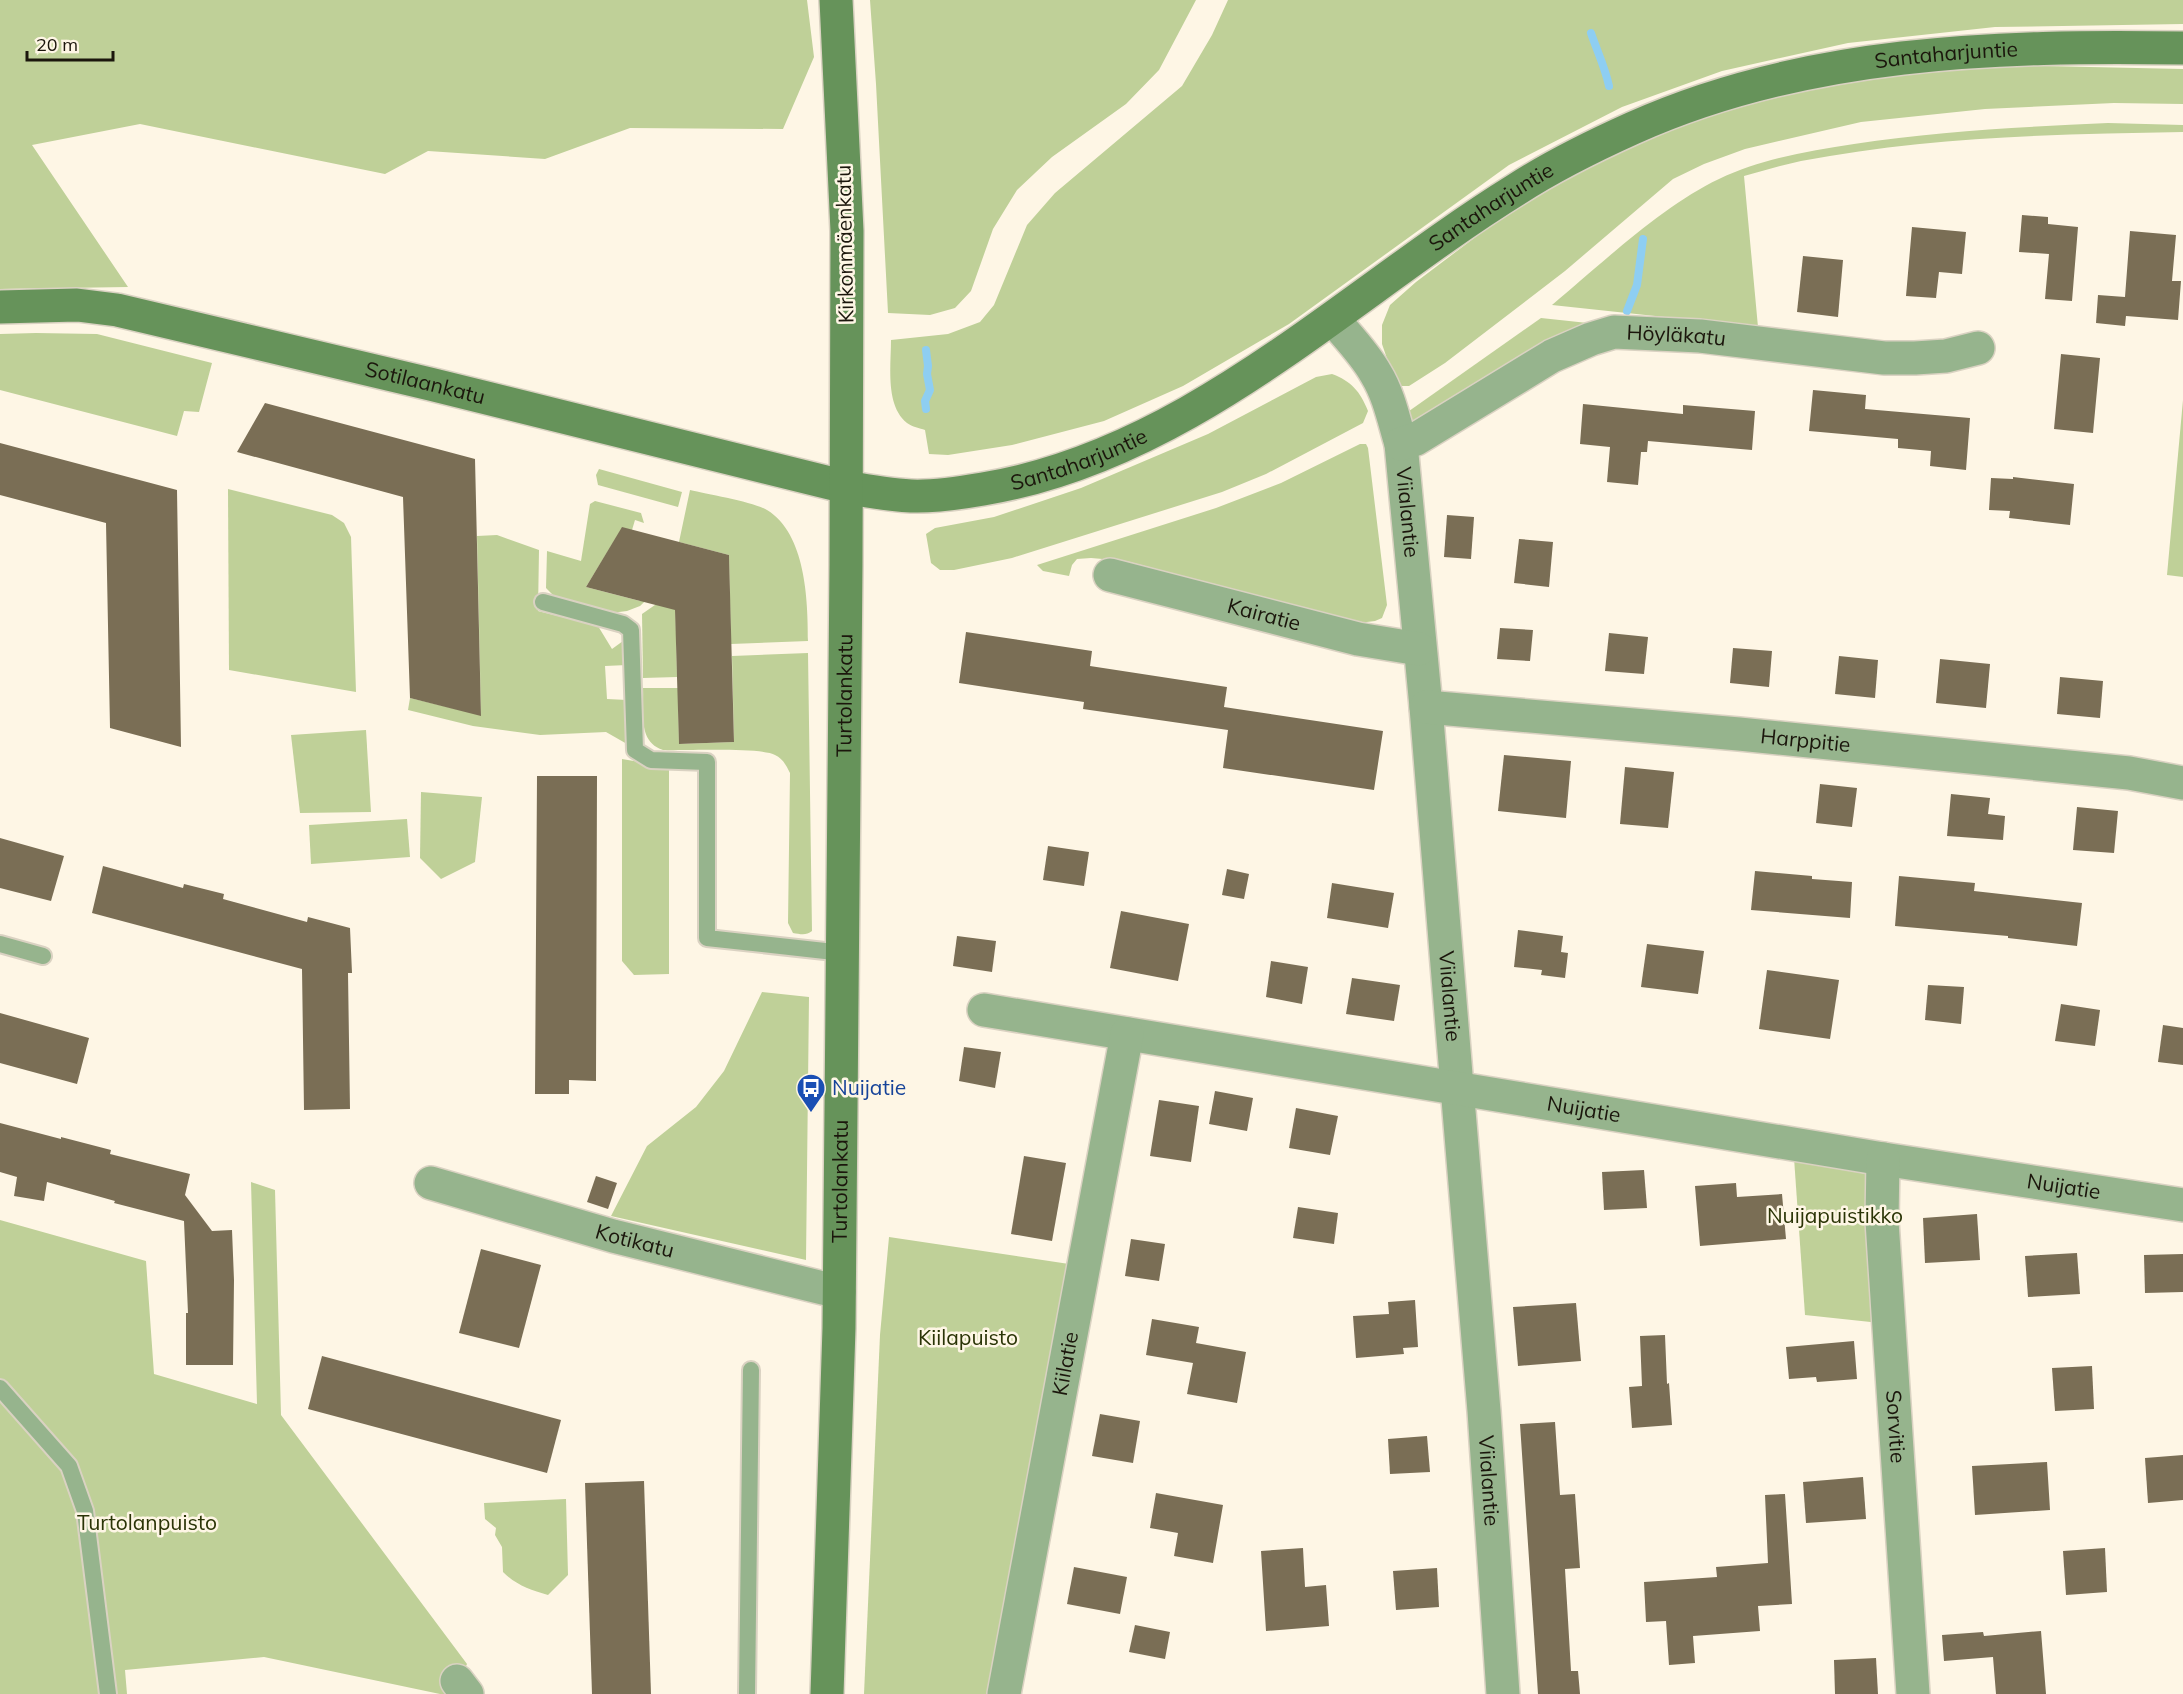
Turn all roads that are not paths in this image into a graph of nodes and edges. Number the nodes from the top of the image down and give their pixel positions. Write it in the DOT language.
graph roads {
  1 [pos="836,0"];
  2 [pos="2183,48"];
  3 [pos="0,307"];
  4 [pos="1333,319"];
  5 [pos="1978,348"];
  6 [pos="1401,444"];
  7 [pos="846,488"];
  8 [pos="1110,575"];
  9 [pos="543,602"];
  10 [pos="1419,649"];
  11 [pos="1426,707"];
  12 [pos="2183,783"];
  13 [pos="0,944"];
  14 [pos="843,952"];
  15 [pos="43,956"];
  16 [pos="984,1010"];
  17 [pos="1127,1034"];
  18 [pos="1458,1088"];
  19 [pos="1883,1159"];
  20 [pos="431,1183"];
  21 [pos="2183,1205"];
  22 [pos="839,1292"];
  23 [pos="751,1370"];
  24 [pos="0,1388"];
  25 [pos="108,1694"];
  26 [pos="747,1694"];
  27 [pos="827,1694"];
  28 [pos="1004,1694"];
  29 [pos="1503,1694"];
  30 [pos="1913,1694"];
  1 -- 7 [label="main road, Kirkonmäenkatu"];
  2 -- 4 [label="main road, Santaharjuntie"];
  3 -- 7 [label="main road, Sotilaankatu"];
  4 -- 6 [label="street, Viialantie"];
  4 -- 7 [label="main road, Santaharjuntie"];
  5 -- 6 [label="street, Höyläkatu"];
  6 -- 10 [label="street, Viialantie"];
  7 -- 14 [label="main road, Turtolankatu"];
  8 -- 10 [label="street, Kairatie"];
  9 -- 14 [label="lane"];
  10 -- 11 [label="street, Viialantie"];
  11 -- 12 [label="street, Harppitie"];
  11 -- 18 [label="street, Viialantie"];
  13 -- 15 [label="lane"];
  14 -- 22 [label="main road, Turtolankatu"];
  16 -- 17 [label="street, Nuijatie"];
  17 -- 18 [label="street, Nuijatie"];
  17 -- 28 [label="street, Kiilatie"];
  18 -- 19 [label="street, Nuijatie"];
  18 -- 29 [label="street, Viialantie"];
  19 -- 21 [label="street, Nuijatie"];
  19 -- 30 [label="street, Sorvitie"];
  20 -- 22 [label="street, Kotikatu"];
  22 -- 27 [label="main road, Turtolankatu"];
  23 -- 26 [label="lane"];
  24 -- 25 [label="lane"];
}
